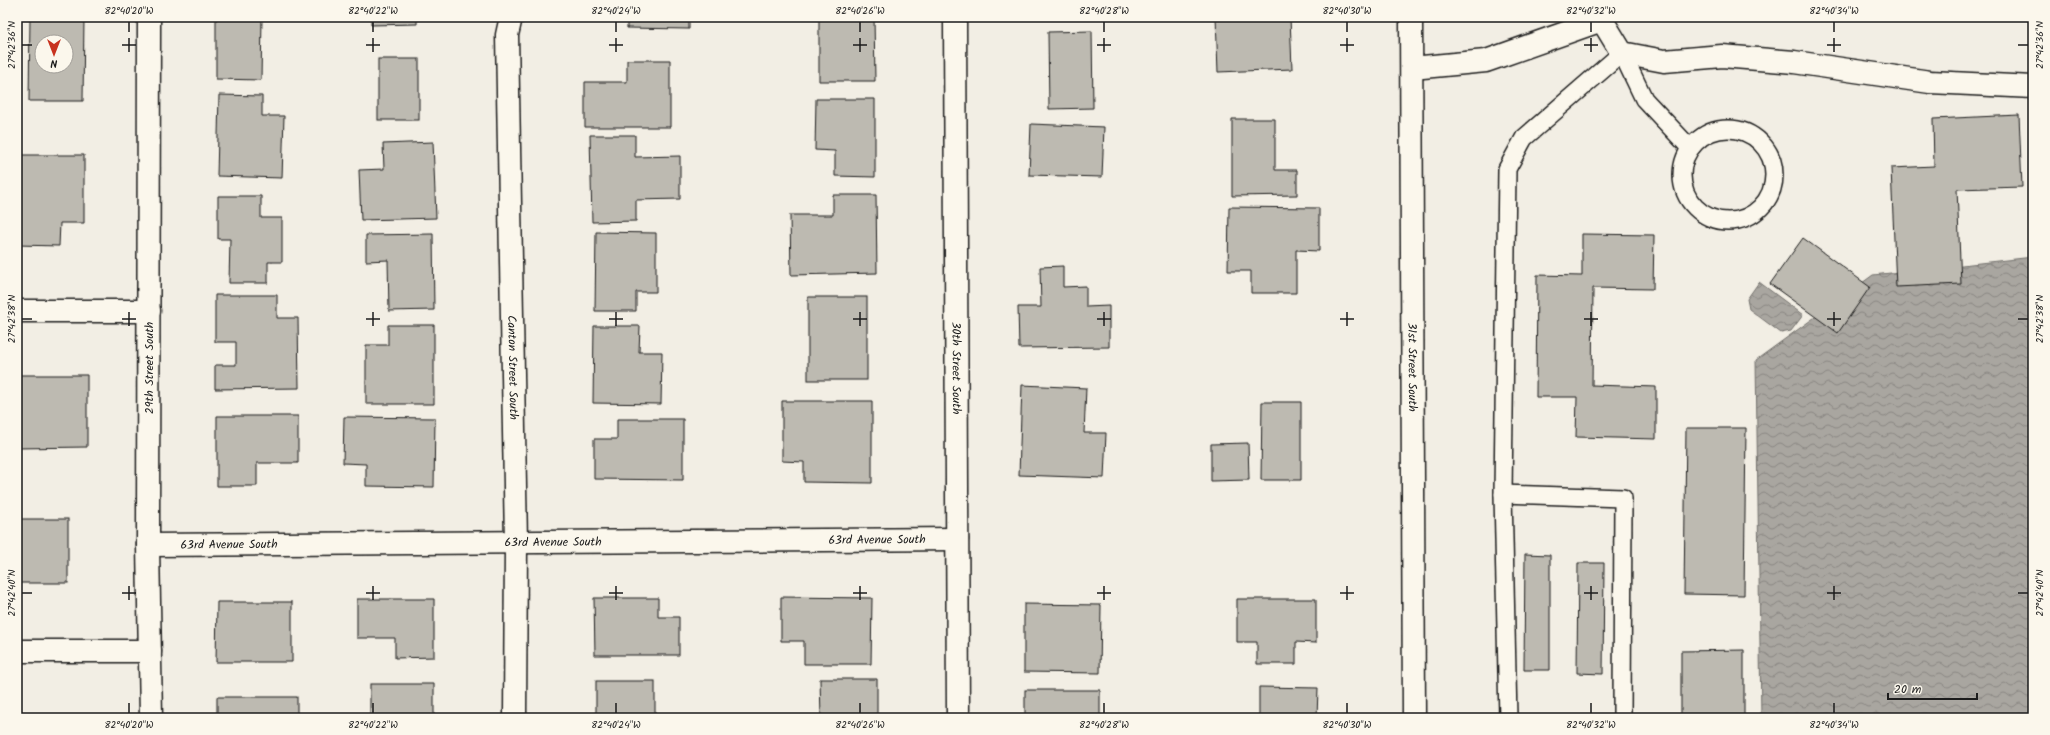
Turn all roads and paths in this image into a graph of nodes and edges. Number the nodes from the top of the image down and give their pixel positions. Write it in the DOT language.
graph roads {
  1 [pos="149,17"];
  2 [pos="511,17"];
  3 [pos="955,17"];
  4 [pos="1411,17"];
  5 [pos="1596,18"];
  6 [pos="1622,53"];
  7 [pos="1412,68"];
  8 [pos="2033,87"];
  9 [pos="1690,148"];
  10 [pos="17,311"];
  11 [pos="149,311"];
  12 [pos="1503,494"];
  13 [pos="957,539"];
  14 [pos="516,543"];
  15 [pos="148,545"];
  16 [pos="17,651"];
  17 [pos="150,651"];
  18 [pos="151,718"];
  19 [pos="515,718"];
  20 [pos="958,718"];
  21 [pos="1414,718"];
  22 [pos="1508,718"];
  23 [pos="1622,718"];
  1 -- 11 [label="street, 29th Street South"];
  2 -- 14 [label="street, Canton Street South"];
  3 -- 13 [label="street, 30th Street South"];
  4 -- 7 [label="street, 31st Street South"];
  5 -- 6 [label="street"];
  5 -- 7 [label="street"];
  6 -- 8 [label="street"];
  6 -- 9 [label="lane"];
  6 -- 12 [label="lane"];
  7 -- 21 [label="street, 31st Street South"];
  9 -- 9 [label="lane"];
  10 -- 11 [label="street"];
  11 -- 15 [label="street, 29th Street South"];
  12 -- 22 [label="lane"];
  12 -- 23 [label="lane"];
  13 -- 14 [label="street, 63rd Avenue South"];
  13 -- 20 [label="street, 30th Street South"];
  14 -- 15 [label="street, 63rd Avenue South"];
  14 -- 19 [label="street, Canton Street South"];
  15 -- 17 [label="street, 29th Street South"];
  16 -- 17 [label="street"];
  17 -- 18 [label="street, 29th Street South"];
}
